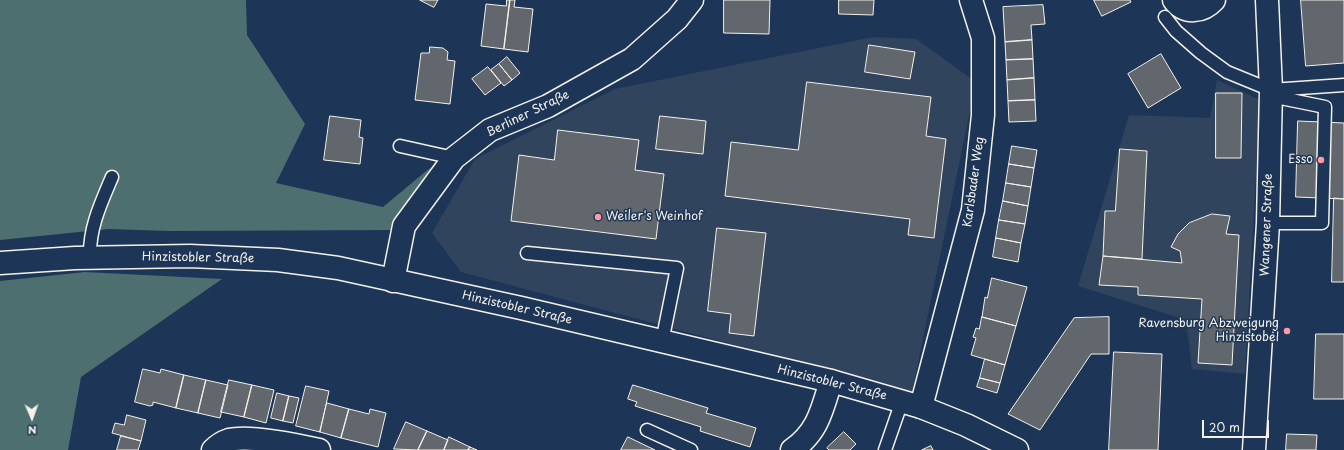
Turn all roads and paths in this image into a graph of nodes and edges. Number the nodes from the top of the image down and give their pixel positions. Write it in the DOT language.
graph roads {
  1 [pos="692,0"];
  2 [pos="971,0"];
  3 [pos="1214,0"];
  4 [pos="1268,0"];
  5 [pos="1170,8"];
  6 [pos="1344,85"];
  7 [pos="1271,93"];
  8 [pos="400,146"];
  9 [pos="454,158"];
  10 [pos="112,177"];
  11 [pos="1268,223"];
  12 [pos="527,253"];
  13 [pos="90,257"];
  14 [pos="0,264"];
  15 [pos="393,281"];
  16 [pos="662,342"];
  17 [pos="831,381"];
  18 [pos="911,404"];
  19 [pos="647,430"];
  20 [pos="802,446"];
  21 [pos="1011,448"];
  22 [pos="213,450"];
  23 [pos="319,450"];
  24 [pos="691,450"];
  25 [pos="885,450"];
  26 [pos="1254,450"];
  1 -- 9 [label="street, Berliner Straße"];
  2 -- 18 [label="street, Karlsbader Weg"];
  3 -- 5 [label="street"];
  4 -- 7 [label="street, Wangener Straße"];
  5 -- 7 [label="lane"];
  6 -- 7 [label="lane"];
  7 -- 11 [label="street, Wangener Straße"];
  7 -- 11 [label="lane"];
  8 -- 9 [label="lane"];
  9 -- 15 [label="street, Berliner Straße"];
  10 -- 13 [label="lane"];
  11 -- 26 [label="street, Wangener Straße"];
  12 -- 16 [label="lane"];
  13 -- 14 [label="street, Hinzistobler Straße"];
  13 -- 15 [label="street, Hinzistobler Straße"];
  15 -- 16 [label="street, Hinzistobler Straße"];
  16 -- 17 [label="street, Hinzistobler Straße"];
  17 -- 18 [label="street, Hinzistobler Straße"];
  17 -- 20 [label="street"];
  18 -- 21 [label="street, Hinzistobler Straße"];
  18 -- 25 [label="lane"];
  19 -- 24 [label="lane"];
  22 -- 23 [label="street"];
}
